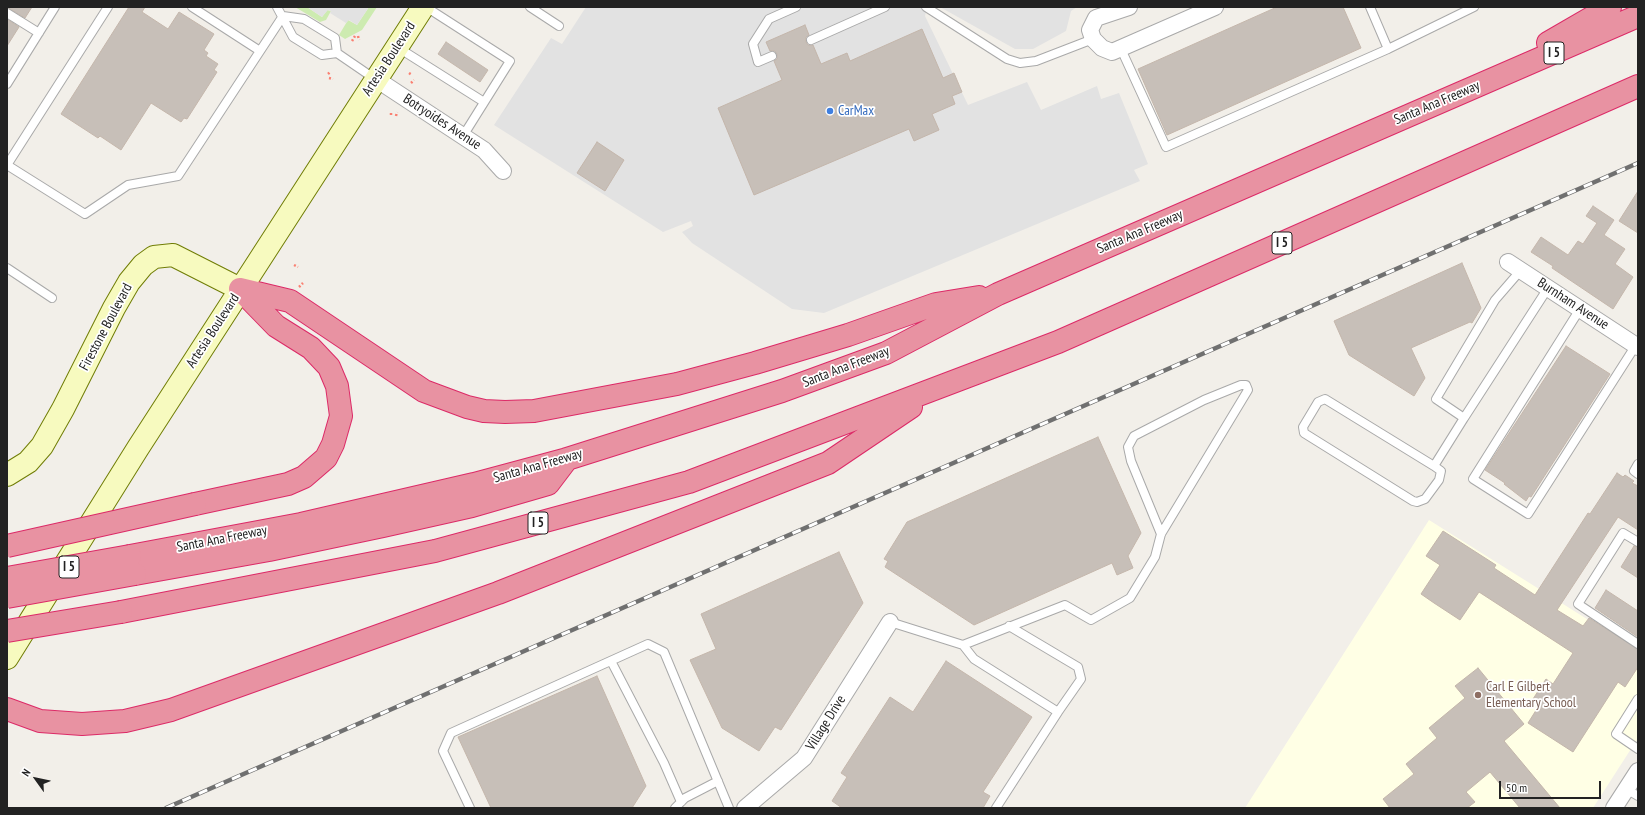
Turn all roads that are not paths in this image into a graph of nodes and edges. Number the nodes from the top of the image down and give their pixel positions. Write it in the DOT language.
graph roads {
  1 [pos="55,7"];
  2 [pos="108,7"];
  3 [pos="192,7"];
  4 [pos="277,7"];
  5 [pos="423,7"];
  6 [pos="426,7"];
  7 [pos="530,7"];
  8 [pos="796,7"];
  9 [pos="885,7"];
  10 [pos="926,7"];
  11 [pos="1129,7"];
  12 [pos="1215,7"];
  13 [pos="1370,7"];
  14 [pos="1474,7"];
  15 [pos="1610,7"];
  16 [pos="7,13"];
  17 [pos="283,16"];
  18 [pos="1638,16"];
  19 [pos="559,26"];
  20 [pos="39,33"];
  21 [pos="1093,39"];
  22 [pos="811,40"];
  23 [pos="397,46"];
  24 [pos="1121,49"];
  25 [pos="1388,49"];
  26 [pos="260,51"];
  27 [pos="337,53"];
  28 [pos="772,56"];
  29 [pos="376,79"];
  30 [pos="7,84"];
  31 [pos="1470,89"];
  32 [pos="1632,90"];
  33 [pos="484,102"];
  34 [pos="463,136"];
  35 [pos="503,171"];
  36 [pos="1515,266"];
  37 [pos="7,268"];
  38 [pos="1548,288"];
  39 [pos="240,289"];
  40 [pos="998,294"];
  41 [pos="52,298"];
  42 [pos="1580,308"];
  43 [pos="1637,346"];
  44 [pos="942,387"];
  45 [pos="1464,418"];
  46 [pos="1638,464"];
  47 [pos="1434,466"];
  48 [pos="1638,474"];
  49 [pos="7,475"];
  50 [pos="1161,534"];
  51 [pos="1638,542"];
  52 [pos="7,546"];
  53 [pos="133,565"];
  54 [pos="7,578"];
  55 [pos="7,597"];
  56 [pos="890,622"];
  57 [pos="1009,626"];
  58 [pos="7,631"];
  59 [pos="963,644"];
  60 [pos="1638,644"];
  61 [pos="7,658"];
  62 [pos="611,661"];
  63 [pos="1638,700"];
  64 [pos="7,709"];
  65 [pos="1058,712"];
  66 [pos="1638,749"];
  67 [pos="1638,771"];
  68 [pos="718,781"];
  69 [pos="1632,793"];
  70 [pos="678,805"];
  71 [pos="470,808"];
  72 [pos="729,808"];
  73 [pos="745,808"];
  74 [pos="996,808"];
  75 [pos="1614,808"];
  1 -- 20 [label="lane"];
  2 -- 26 [label="lane"];
  3 -- 26 [label="lane"];
  4 -- 17 [label="lane"];
  5 -- 23 [label="main road, Artesia Boulevard"];
  6 -- 33 [label="lane"];
  7 -- 19 [label="lane"];
  8 -- 28 [label="lane"];
  9 -- 22 [label="lane"];
  10 -- 21 [label="lane"];
  11 -- 21 [label="street"];
  12 -- 24 [label="street"];
  13 -- 25 [label="lane"];
  14 -- 25 [label="lane"];
  15 -- 31 [label="highway"];
  16 -- 20 [label="lane"];
  17 -- 26 [label="lane"];
  17 -- 27 [label="lane"];
  17 -- 27 [label="lane"];
  18 -- 31 [label="highway, Santa Ana Freeway / I 5"];
  20 -- 30 [label="lane"];
  21 -- 24 [label="street"];
  23 -- 29 [label="main road, Artesia Boulevard"];
  23 -- 33 [label="lane"];
  24 -- 25 [label="lane"];
  27 -- 29 [label="lane"];
  29 -- 34 [label="street, Botryoides Avenue"];
  29 -- 39 [label="main road, Artesia Boulevard"];
  31 -- 40 [label="highway, Santa Ana Freeway / I 5"];
  32 -- 44 [label="highway, I 5"];
  33 -- 34 [label="lane"];
  34 -- 35 [label="street, Botryoides Avenue"];
  36 -- 38 [label="street, Burnham Avenue"];
  36 -- 45 [label="lane"];
  37 -- 41 [label="lane"];
  38 -- 42 [label="street, Burnham Avenue"];
  38 -- 45 [label="lane"];
  39 -- 40 [label="highway"];
  39 -- 49 [label="main road, Firestone Boulevard"];
  39 -- 52 [label="highway, bridge"];
  39 -- 61 [label="main road, Artesia Boulevard"];
  40 -- 53 [label="highway, Santa Ana Freeway / I 5"];
  42 -- 43 [label="street, Burnham Avenue"];
  42 -- 43 [label="lane"];
  44 -- 58 [label="highway, I 5, bridge"];
  44 -- 64 [label="highway"];
  45 -- 47 [label="lane"];
  46 -- 48 [label="lane"];
  47 -- 47 [label="lane"];
  50 -- 50 [label="lane"];
  50 -- 57 [label="lane"];
  51 -- 60 [label="lane"];
  53 -- 54 [label="highway, Santa Ana Freeway / I 5, bridge"];
  53 -- 55 [label="highway, bridge"];
  56 -- 59 [label="lane"];
  56 -- 73 [label="street, Village Drive"];
  57 -- 59 [label="lane"];
  57 -- 65 [label="lane"];
  59 -- 65 [label="lane"];
  62 -- 68 [label="lane"];
  62 -- 70 [label="lane"];
  62 -- 71 [label="lane"];
  63 -- 66 [label="lane"];
  65 -- 74 [label="lane"];
  67 -- 69 [label="street"];
  68 -- 70 [label="lane"];
  68 -- 72 [label="lane"];
  69 -- 75 [label="street"];
}
